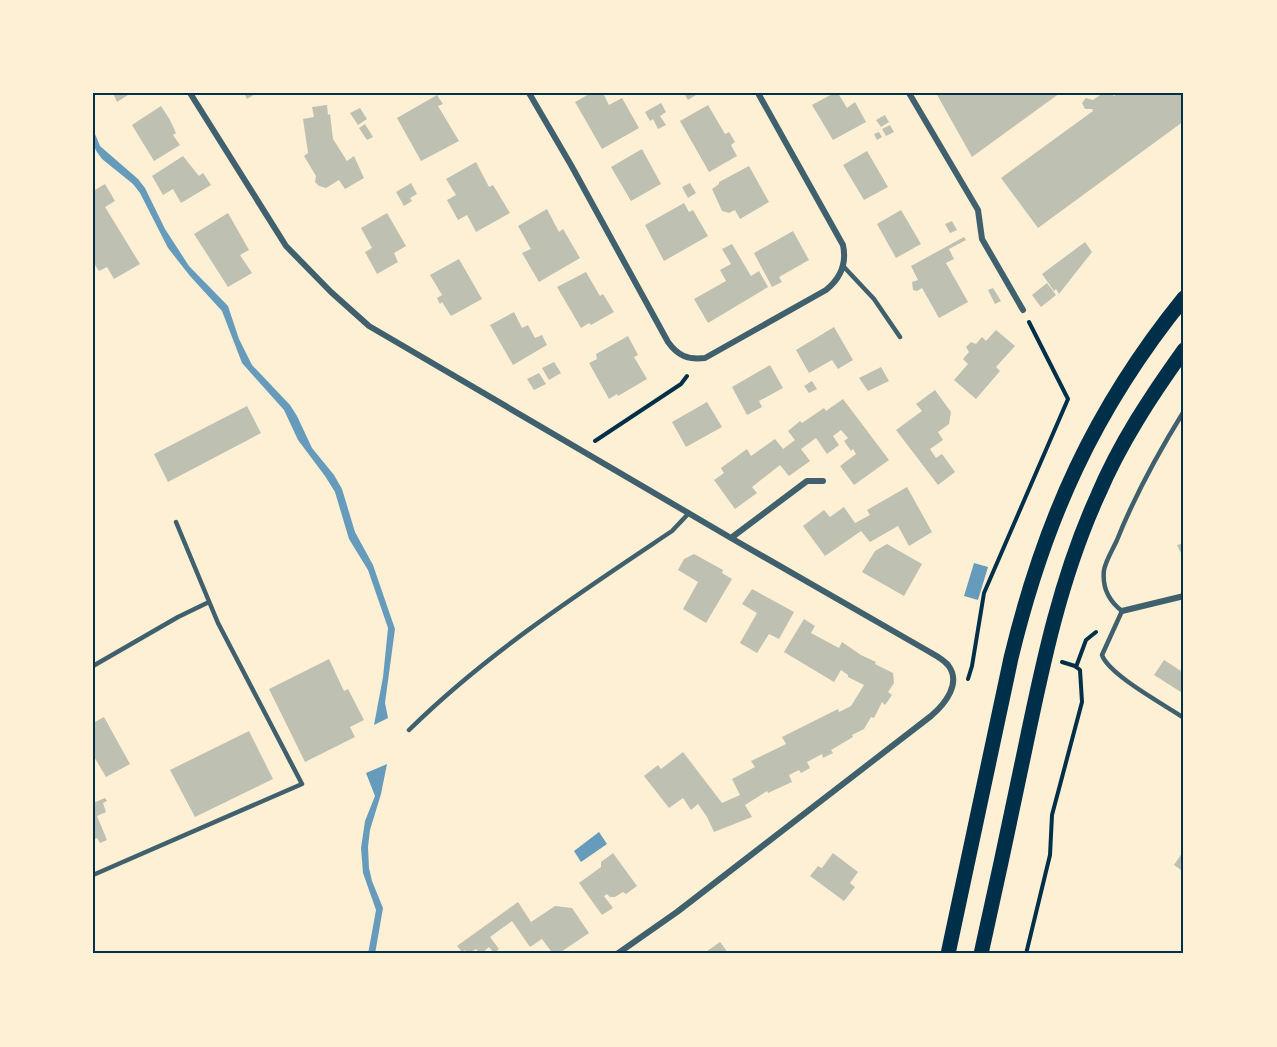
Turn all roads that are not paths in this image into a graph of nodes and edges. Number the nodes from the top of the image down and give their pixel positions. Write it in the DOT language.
graph roads {
  1 [pos="190,93"];
  2 [pos="529,93"];
  3 [pos="758,93"];
  4 [pos="909,93"];
  5 [pos="844,267"];
  6 [pos="1184,298"];
  7 [pos="1023,310"];
  8 [pos="900,337"];
  9 [pos="1184,350"];
  10 [pos="1184,411"];
  11 [pos="823,481"];
  12 [pos="689,513"];
  13 [pos="176,522"];
  14 [pos="731,538"];
  15 [pos="1184,596"];
  16 [pos="209,602"];
  17 [pos="1122,611"];
  18 [pos="93,666"];
  19 [pos="1184,718"];
  20 [pos="408,730"];
  21 [pos="93,875"];
  22 [pos="617,954"];
  23 [pos="948,954"];
  24 [pos="981,954"];
  1 -- 12 [label="street"];
  2 -- 5 [label="street"];
  3 -- 5 [label="street"];
  4 -- 7 [label="street"];
  5 -- 8 [label="lane"];
  6 -- 23 [label="main road"];
  9 -- 24 [label="main road"];
  10 -- 17 [label="lane"];
  11 -- 14 [label="street"];
  12 -- 14 [label="street"];
  12 -- 20 [label="lane"];
  13 -- 16 [label="lane"];
  14 -- 22 [label="street"];
  15 -- 17 [label="street"];
  16 -- 18 [label="lane"];
  16 -- 21 [label="lane"];
  17 -- 19 [label="lane"];
}
